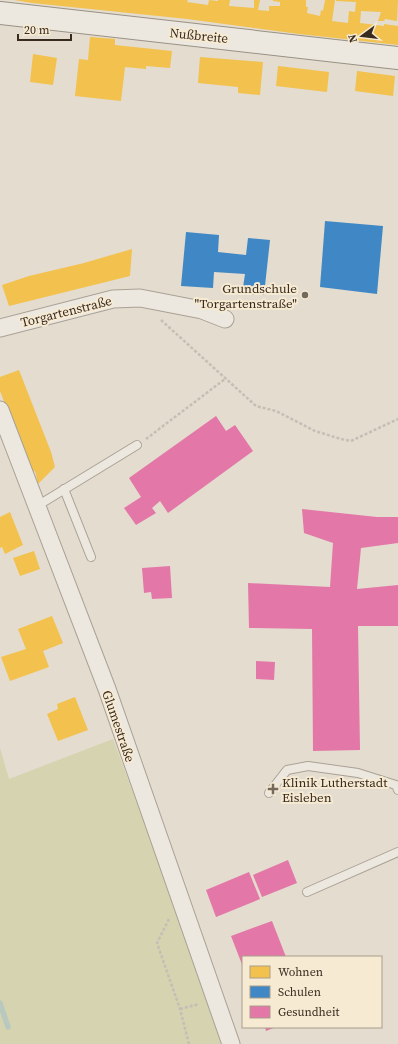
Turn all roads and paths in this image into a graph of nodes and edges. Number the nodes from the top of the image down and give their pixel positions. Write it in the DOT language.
graph roads {
  1 [pos="0,13"];
  2 [pos="398,58"];
  3 [pos="225,319"];
  4 [pos="0,328"];
  5 [pos="174,333"];
  6 [pos="225,379"];
  7 [pos="0,410"];
  8 [pos="398,419"];
  9 [pos="137,445"];
  10 [pos="64,489"];
  11 [pos="37,506"];
  12 [pos="90,557"];
  13 [pos="398,790"];
  14 [pos="269,793"];
  15 [pos="398,852"];
  16 [pos="307,892"];
  17 [pos="180,898"];
  18 [pos="189,1044"];
  19 [pos="231,1044"];
  1 -- 2 [label="main road, Nußbreite"];
  3 -- 4 [label="street, Torgartenstraße"];
  5 -- 6 [label="path"];
  6 -- 8 [label="path"];
  6 -- 9 [label="path"];
  7 -- 11 [label="street, Glumestraße"];
  9 -- 10 [label="lane"];
  10 -- 11 [label="lane"];
  10 -- 12 [label="lane"];
  11 -- 17 [label="street, Glumestraße"];
  13 -- 14 [label="lane"];
  15 -- 16 [label="lane"];
  17 -- 18 [label="path"];
  17 -- 19 [label="street, Glumestraße"];
}
